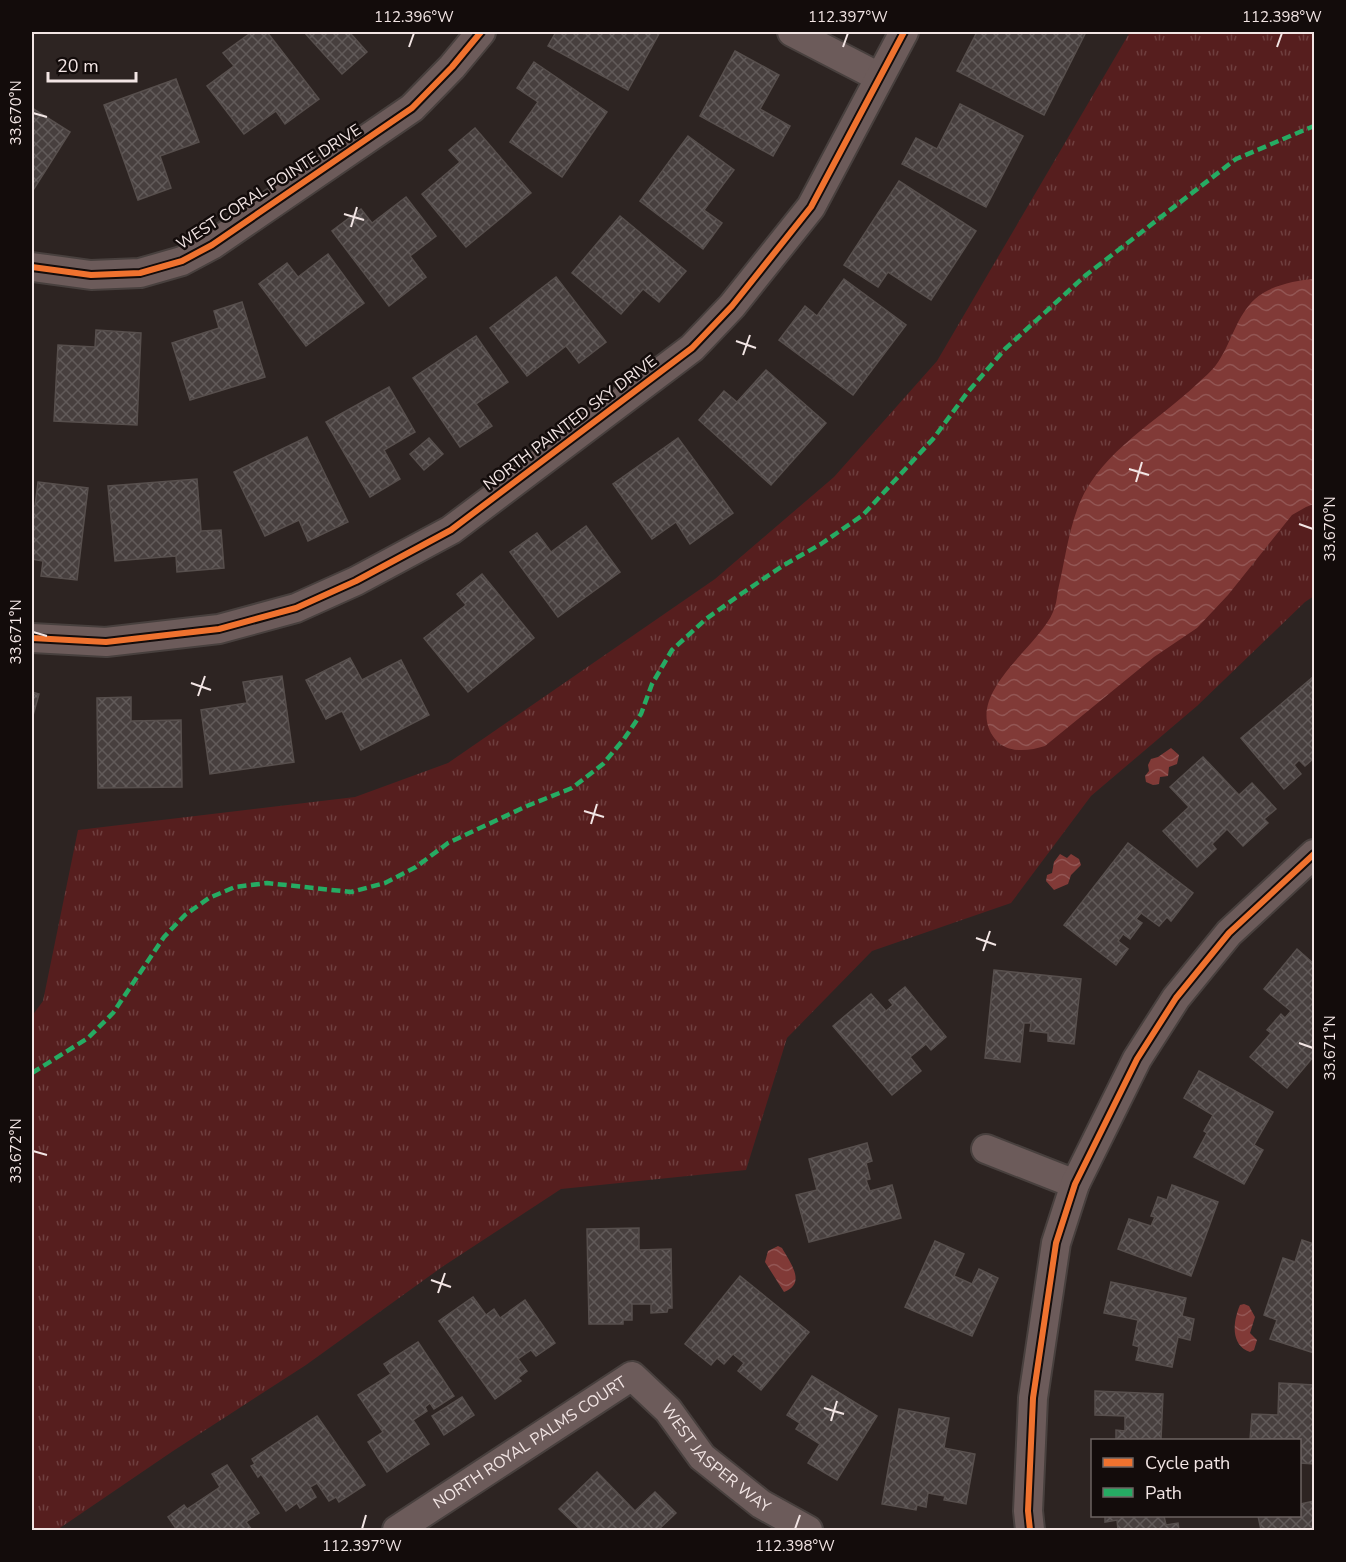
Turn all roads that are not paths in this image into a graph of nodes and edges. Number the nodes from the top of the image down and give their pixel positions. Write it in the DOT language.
graph roads {
  1 [pos="481,32"];
  2 [pos="792,32"];
  3 [pos="904,32"];
  4 [pos="879,77"];
  5 [pos="32,267"];
  6 [pos="32,638"];
  7 [pos="1314,854"];
  8 [pos="986,1149"];
  9 [pos="1075,1184"];
  10 [pos="632,1376"];
  11 [pos="397,1530"];
  12 [pos="808,1530"];
  13 [pos="1030,1530"];
  1 -- 5 [label="street, WEST CORAL POINTE DRIVE"];
  2 -- 4 [label="street"];
  3 -- 4 [label="street, NORTH PAINTED SKY DRIVE"];
  4 -- 6 [label="street, NORTH PAINTED SKY DRIVE"];
  7 -- 9 [label="street"];
  8 -- 9 [label="street"];
  9 -- 13 [label="street"];
  10 -- 11 [label="street, NORTH ROYAL PALMS COURT"];
  10 -- 12 [label="street, WEST JASPER WAY"];
}
